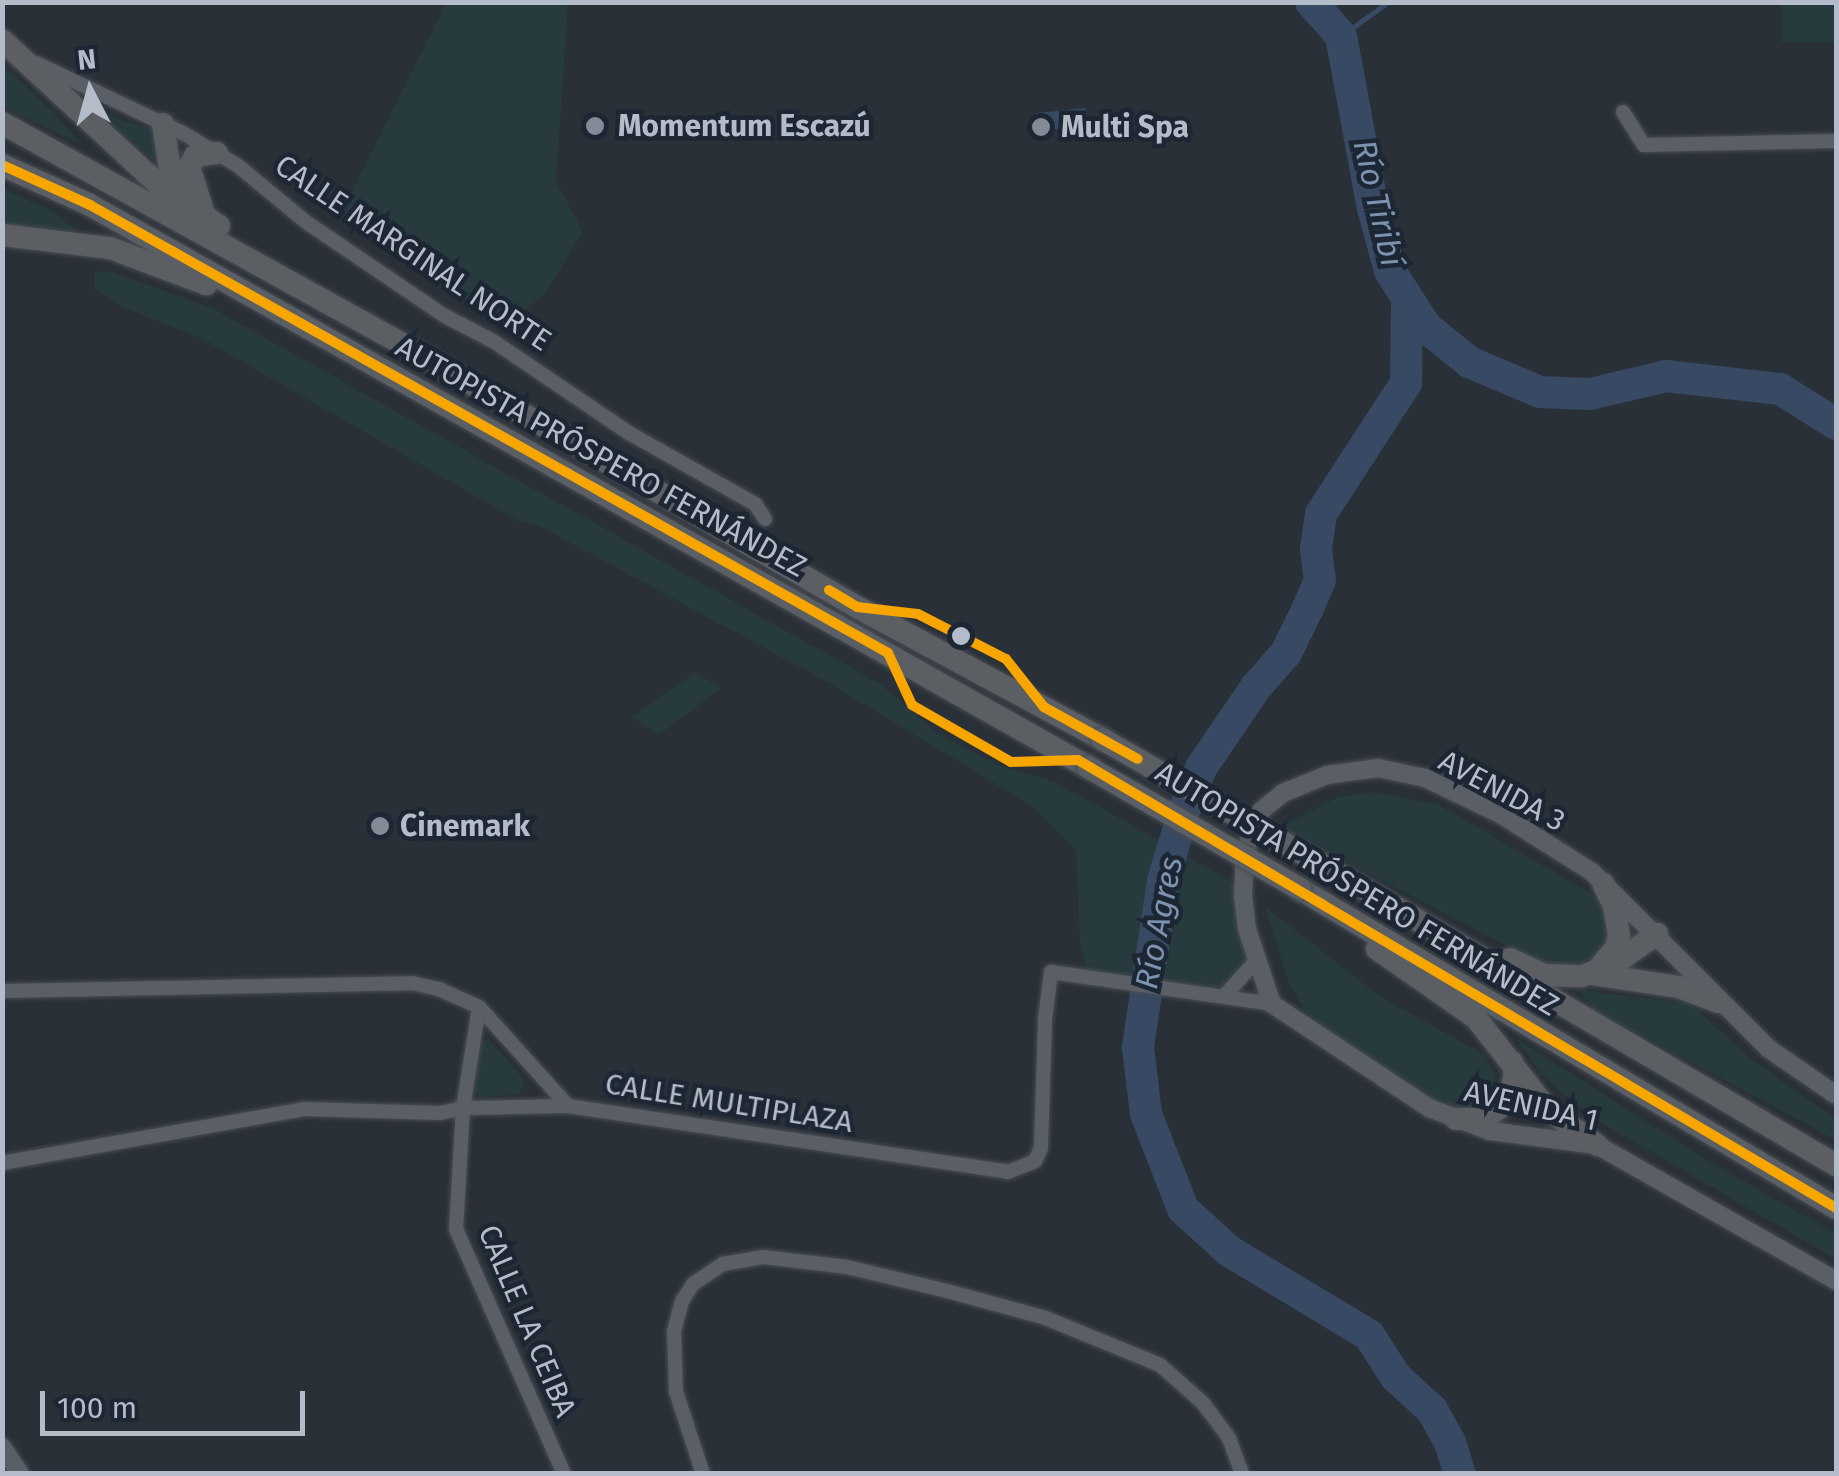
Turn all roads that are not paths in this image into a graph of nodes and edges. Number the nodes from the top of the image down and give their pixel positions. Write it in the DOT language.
graph roads {
  1 [pos="10,47"];
  2 [pos="1624,112"];
  3 [pos="2,123"];
  4 [pos="163,124"];
  5 [pos="1836,141"];
  6 [pos="217,153"];
  7 [pos="2,165"];
  8 [pos="174,196"];
  9 [pos="205,218"];
  10 [pos="2,235"];
  11 [pos="306,325"];
  12 [pos="390,336"];
  13 [pos="765,519"];
  14 [pos="1603,883"];
  15 [pos="1358,886"];
  16 [pos="1320,902"];
  17 [pos="1657,934"];
  18 [pos="1256,961"];
  19 [pos="1593,974"];
  20 [pos="2,991"];
  21 [pos="1226,994"];
  22 [pos="1718,1002"];
  23 [pos="1272,1004"];
  24 [pos="480,1007"];
  25 [pos="1512,1062"];
  26 [pos="1836,1096"];
  27 [pos="568,1106"];
  28 [pos="463,1108"];
  29 [pos="1456,1119"];
  30 [pos="1597,1145"];
  31 [pos="2,1163"];
  32 [pos="1836,1165"];
  33 [pos="1836,1208"];
  34 [pos="1836,1281"];
  35 [pos="2,1447"];
  36 [pos="20,1474"];
  37 [pos="564,1474"];
  38 [pos="703,1474"];
  39 [pos="1242,1474"];
  1 -- 4 [label="street, CALLE MARGINAL NORTE"];
  1 -- 8 [label="highway"];
  2 -- 5 [label="street"];
  3 -- 12 [label="highway, AUTOPISTA PRÓSPERO FERNÁNDEZ"];
  4 -- 6 [label="street, CALLE MARGINAL NORTE"];
  4 -- 8 [label="highway"];
  6 -- 9 [label="highway"];
  6 -- 13 [label="street, CALLE MARGINAL NORTE"];
  7 -- 11 [label="highway, AUTOPISTA PRÓSPERO FERNÁNDEZ"];
  8 -- 9 [label="highway"];
  9 -- 12 [label="highway"];
  10 -- 11 [label="highway"];
  11 -- 16 [label="highway, AUTOPISTA PRÓSPERO FERNÁNDEZ, bridge"];
  12 -- 15 [label="highway, AUTOPISTA PRÓSPERO FERNÁNDEZ, bridge"];
  14 -- 17 [label="street, AVENIDA 3"];
  14 -- 18 [label="street, AVENIDA 3"];
  14 -- 19 [label="highway"];
  15 -- 19 [label="highway"];
  15 -- 32 [label="highway, AUTOPISTA PRÓSPERO FERNÁNDEZ"];
  16 -- 25 [label="highway"];
  16 -- 33 [label="highway, AUTOPISTA PRÓSPERO FERNÁNDEZ"];
  17 -- 19 [label="highway"];
  17 -- 22 [label="street, AVENIDA 3"];
  18 -- 21 [label="street"];
  18 -- 23 [label="street, AVENIDA 3"];
  19 -- 22 [label="highway"];
  20 -- 24 [label="street"];
  21 -- 23 [label="street, CALLE MULTIPLAZA"];
  21 -- 27 [label="street, CALLE MULTIPLAZA"];
  22 -- 26 [label="street, AVENIDA 3"];
  23 -- 29 [label="street, AVENIDA 1"];
  24 -- 27 [label="street"];
  24 -- 28 [label="street, CALLE LA CEIBA"];
  25 -- 29 [label="highway"];
  25 -- 30 [label="highway"];
  27 -- 28 [label="street, CALLE MULTIPLAZA"];
  28 -- 31 [label="street, CALLE MULTIPLAZA"];
  28 -- 37 [label="street, CALLE LA CEIBA"];
  29 -- 30 [label="street, AVENIDA 1"];
  30 -- 34 [label="street, AVENIDA 1"];
  35 -- 36 [label="street"];
  38 -- 39 [label="street"];
}
